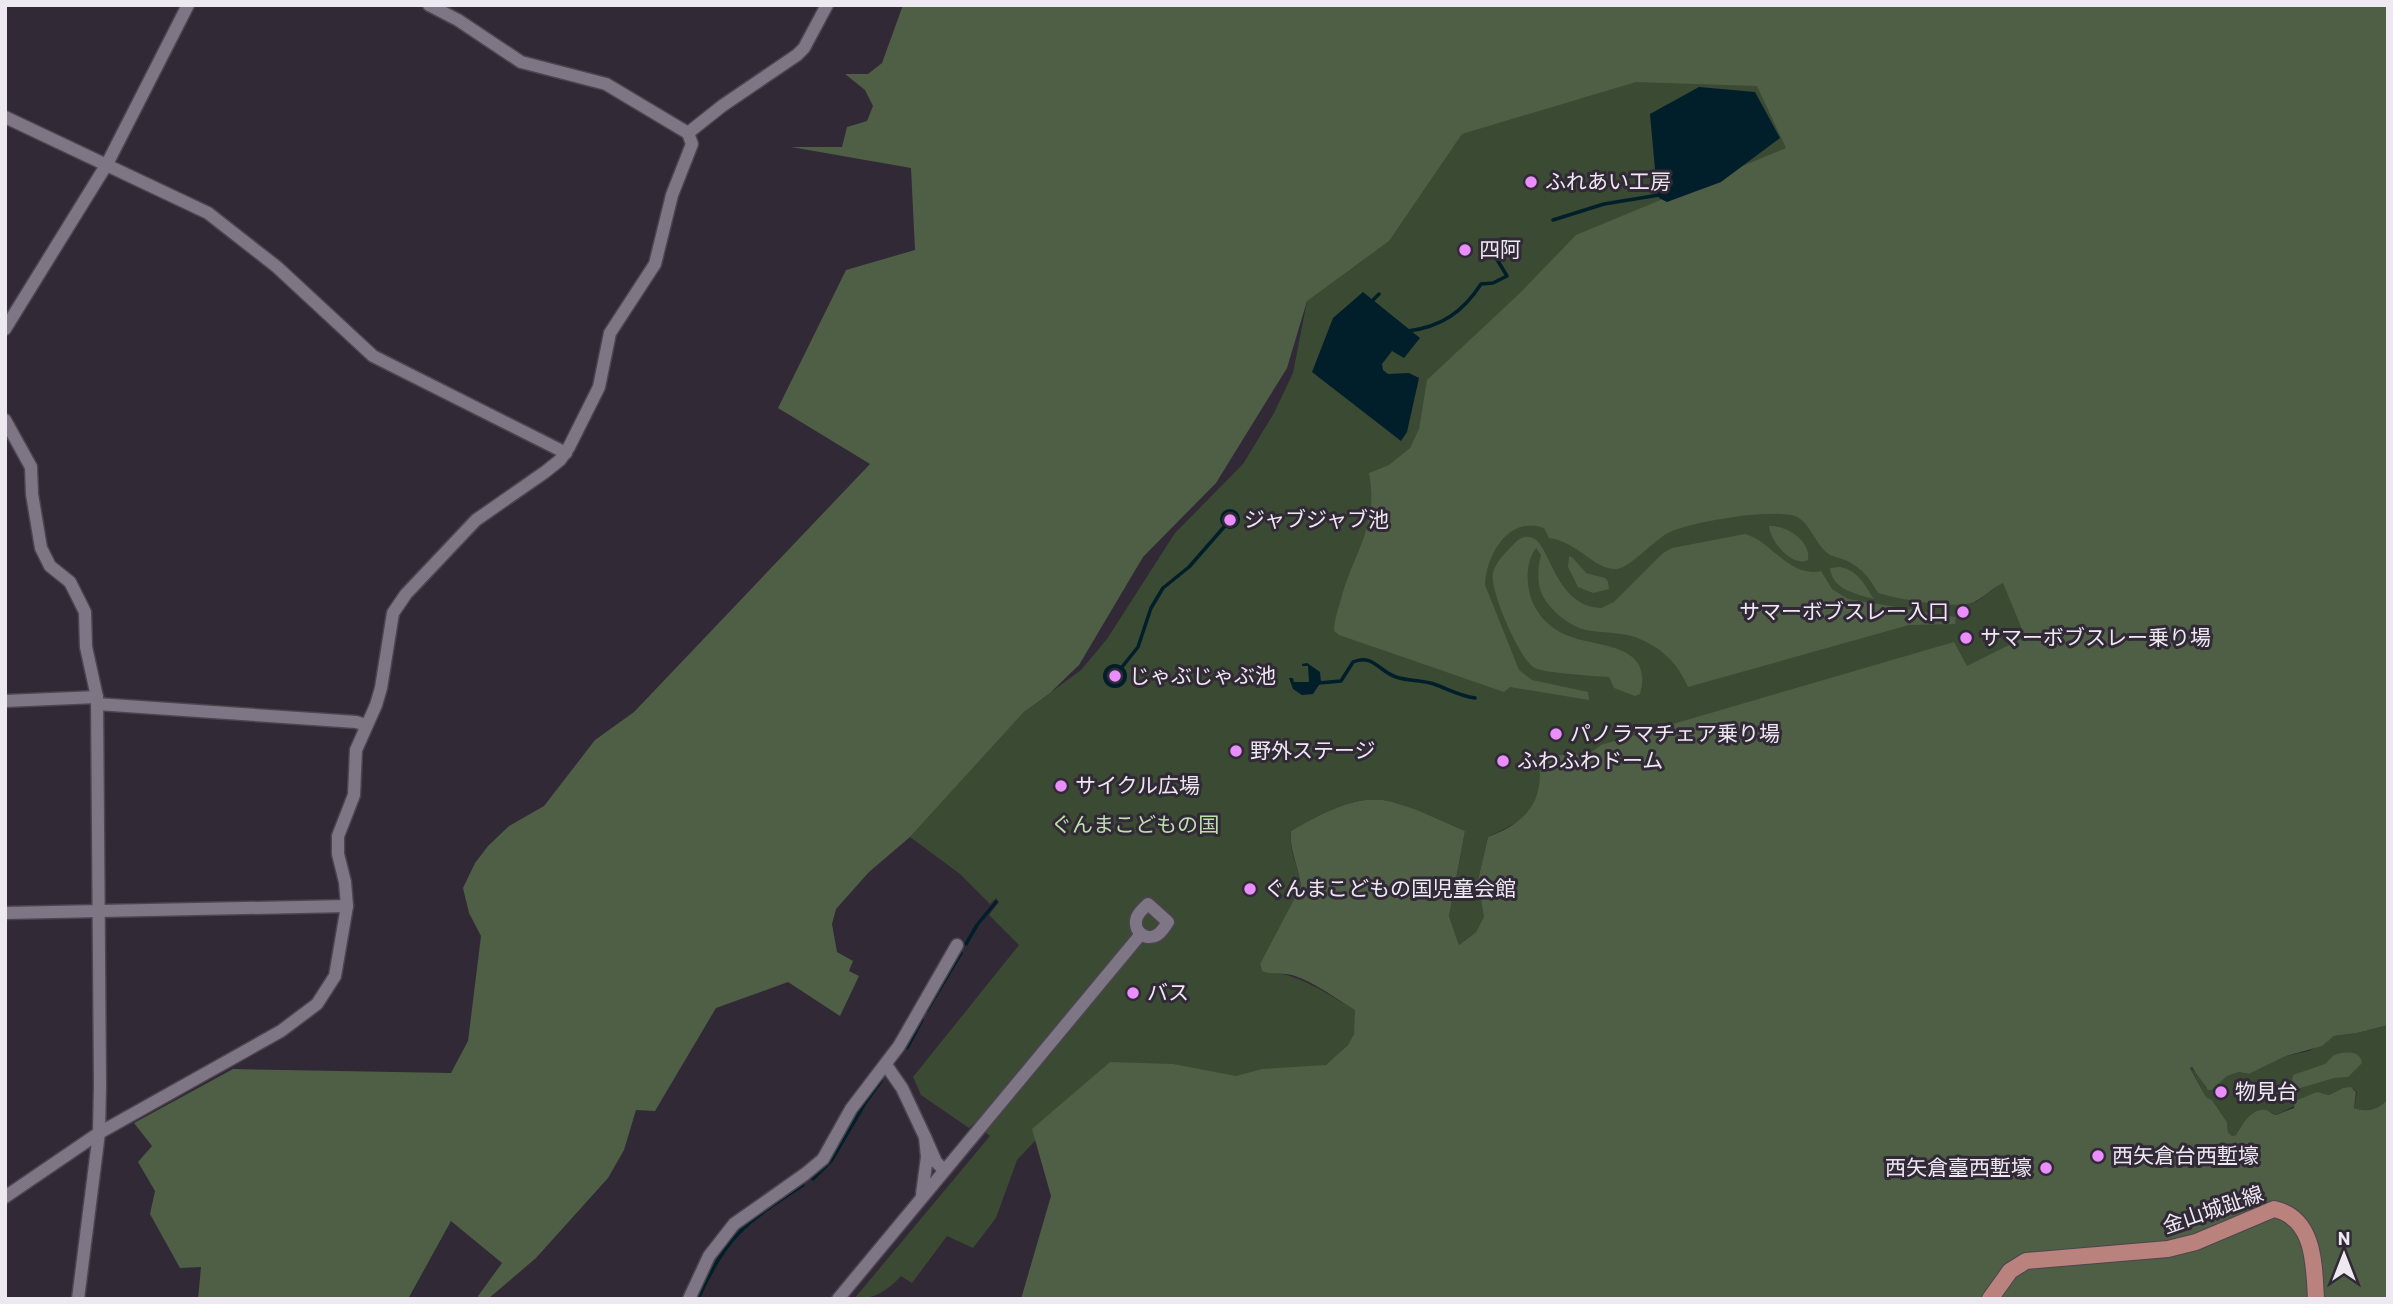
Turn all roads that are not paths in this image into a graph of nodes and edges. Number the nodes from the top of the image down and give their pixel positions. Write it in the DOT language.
graph roads {
  1 [pos="188,5"];
  2 [pos="429,5"];
  3 [pos="827,5"];
  4 [pos="5,117"];
  5 [pos="688,133"];
  6 [pos="107,164"];
  7 [pos="5,329"];
  8 [pos="5,420"];
  9 [pos="566,453"];
  10 [pos="5,701"];
  11 [pos="97,701"];
  12 [pos="366,725"];
  13 [pos="346,906"];
  14 [pos="100,911"];
  15 [pos="5,913"];
  16 [pos="1140,934"];
  17 [pos="957,944"];
  18 [pos="886,1065"];
  19 [pos="99,1133"];
  20 [pos="925,1137"];
  21 [pos="944,1170"];
  22 [pos="5,1198"];
  23 [pos="921,1198"];
  24 [pos="78,1299"];
  25 [pos="689,1299"];
  26 [pos="838,1299"];
  27 [pos="1990,1299"];
  28 [pos="2316,1299"];
  1 -- 6 [label="street"];
  2 -- 5 [label="street"];
  3 -- 5 [label="street"];
  4 -- 6 [label="street"];
  5 -- 9 [label="street"];
  6 -- 7 [label="street"];
  6 -- 9 [label="street"];
  8 -- 11 [label="street"];
  9 -- 12 [label="street"];
  10 -- 11 [label="street"];
  11 -- 12 [label="street"];
  11 -- 14 [label="street"];
  12 -- 13 [label="street"];
  13 -- 14 [label="street"];
  13 -- 19 [label="street"];
  14 -- 15 [label="street"];
  14 -- 19 [label="street"];
  16 -- 21 [label="street"];
  17 -- 18 [label="street"];
  18 -- 20 [label="street"];
  18 -- 25 [label="street"];
  19 -- 22 [label="street"];
  19 -- 24 [label="street"];
  20 -- 21 [label="street"];
  20 -- 23 [label="street"];
  21 -- 23 [label="street"];
  23 -- 26 [label="street"];
  27 -- 28 [label="main road, 金山城趾線"];
}
